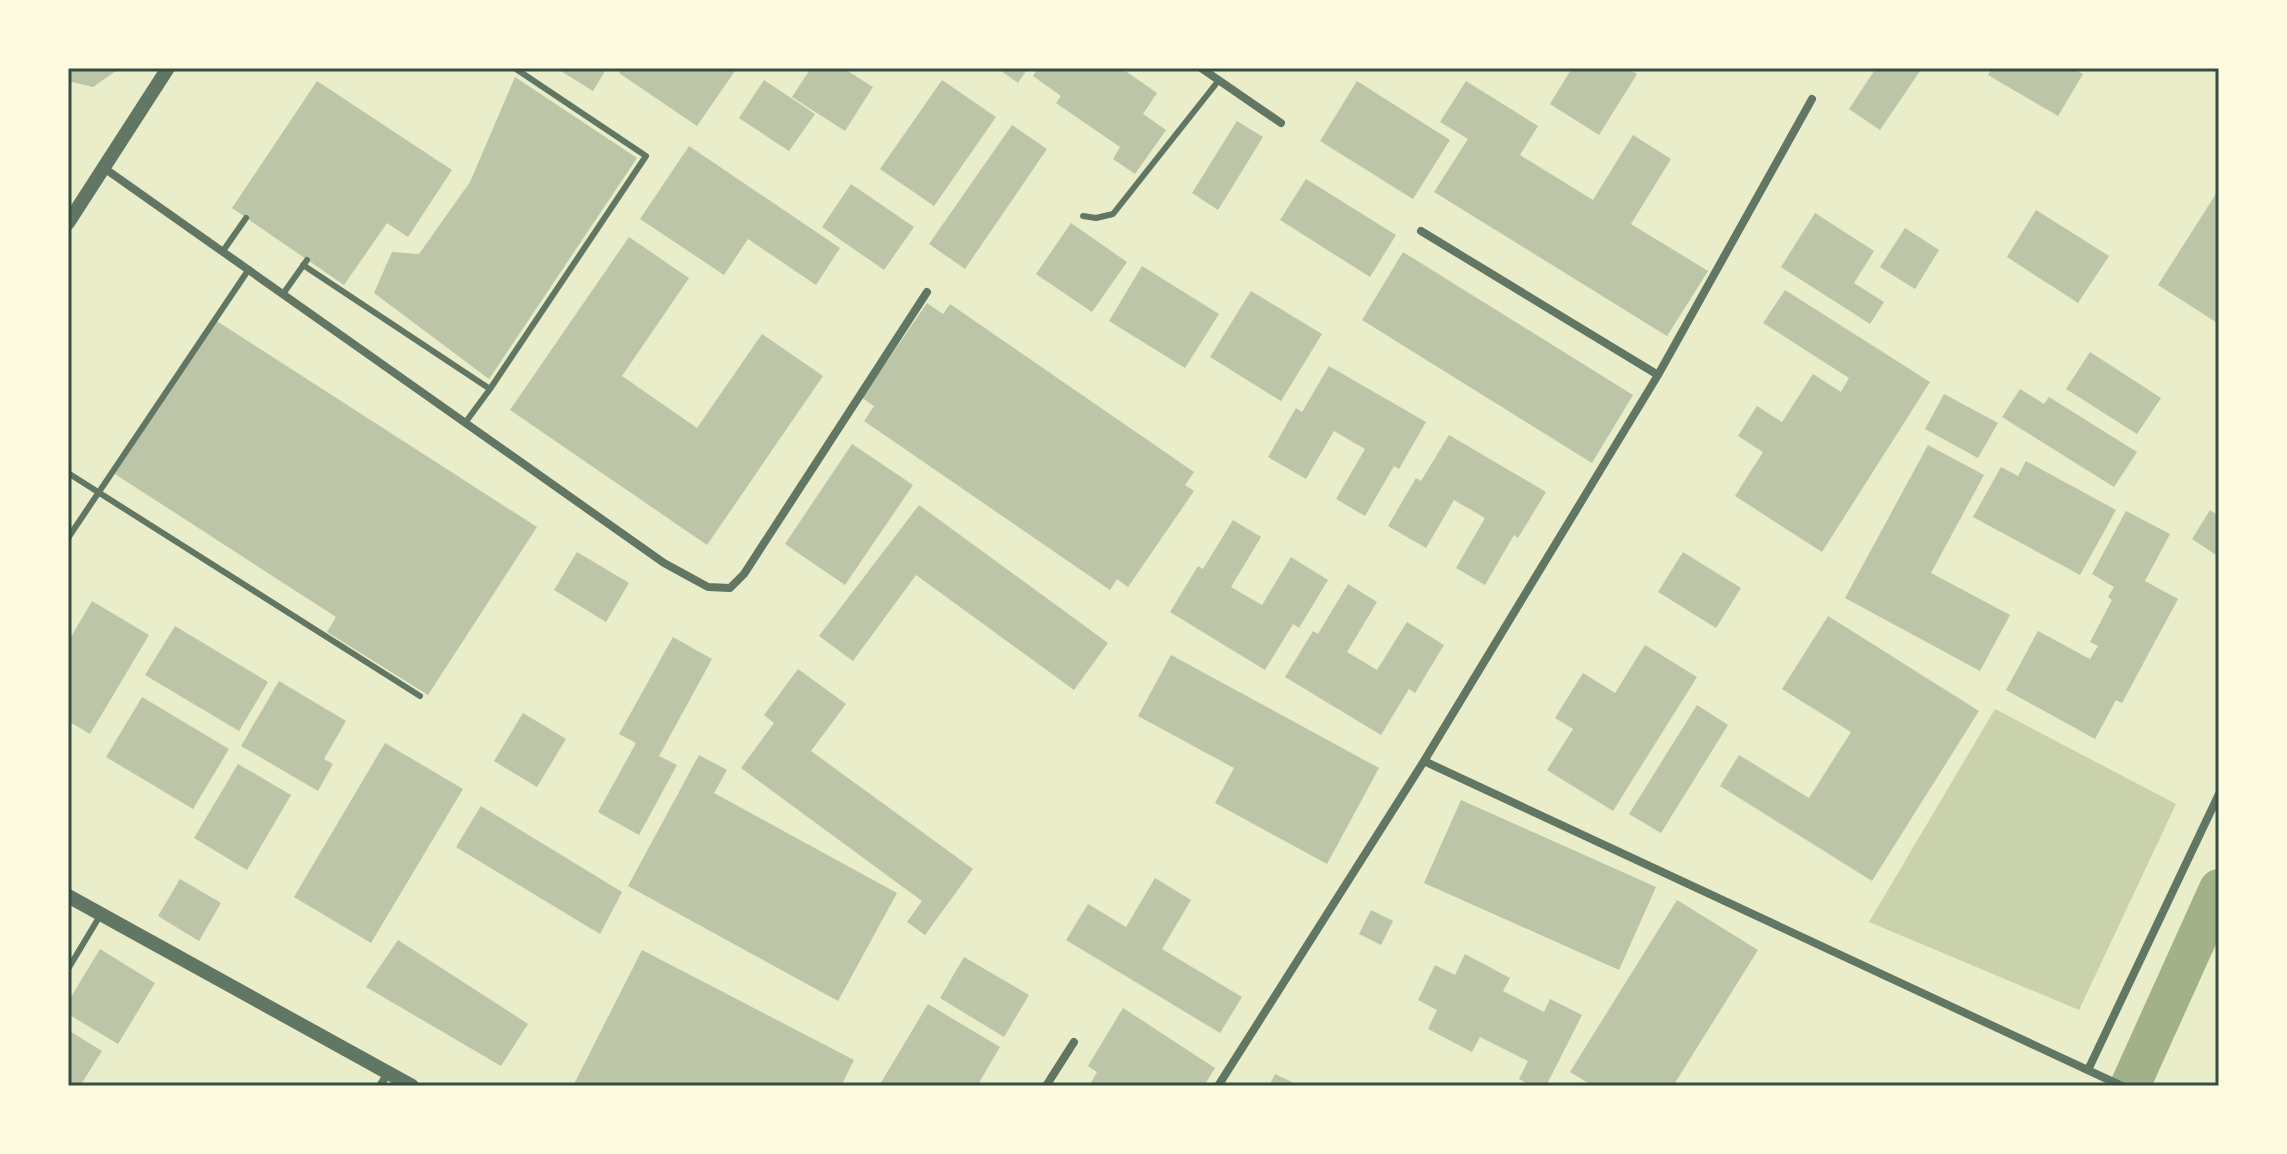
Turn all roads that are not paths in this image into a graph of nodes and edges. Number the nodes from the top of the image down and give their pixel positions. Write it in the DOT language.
graph roads {
  1 [pos="168,68"];
  2 [pos="1201,68"];
  3 [pos="516,69"];
  4 [pos="1219,80"];
  5 [pos="1812,99"];
  6 [pos="1281,123"];
  7 [pos="104,168"];
  8 [pos="1083,216"];
  9 [pos="246,218"];
  10 [pos="68,223"];
  11 [pos="1421,231"];
  12 [pos="223,251"];
  13 [pos="249,269"];
  14 [pos="927,292"];
  15 [pos="283,294"];
  16 [pos="1658,375"];
  17 [pos="490,389"];
  18 [pos="465,423"];
  19 [pos="68,473"];
  20 [pos="97,492"];
  21 [pos="68,538"];
  22 [pos="420,696"];
  23 [pos="1424,761"];
  24 [pos="2219,794"];
  25 [pos="68,896"];
  26 [pos="101,914"];
  27 [pos="68,969"];
  28 [pos="1074,1042"];
  29 [pos="2088,1070"];
  30 [pos="388,1073"];
  31 [pos="380,1086"];
  32 [pos="412,1086"];
  33 [pos="1046,1086"];
  34 [pos="1218,1086"];
  35 [pos="2122,1086"];
  1 -- 7 [label="street"];
  2 -- 4 [label="street"];
  3 -- 17 [label="lane"];
  4 -- 6 [label="street"];
  4 -- 8 [label="lane"];
  5 -- 16 [label="street"];
  7 -- 10 [label="street"];
  7 -- 12 [label="street"];
  9 -- 12 [label="lane"];
  11 -- 16 [label="street"];
  12 -- 13 [label="street"];
  13 -- 15 [label="street"];
  13 -- 20 [label="lane"];
  14 -- 18 [label="street"];
  15 -- 17 [label="lane"];
  15 -- 18 [label="street"];
  16 -- 23 [label="street"];
  17 -- 18 [label="lane"];
  19 -- 20 [label="lane"];
  20 -- 21 [label="lane"];
  20 -- 22 [label="lane"];
  23 -- 29 [label="street"];
  23 -- 34 [label="street"];
  24 -- 29 [label="street"];
  25 -- 26 [label="street"];
  26 -- 27 [label="lane"];
  26 -- 30 [label="street"];
  28 -- 33 [label="street"];
  29 -- 35 [label="street"];
  30 -- 31 [label="street"];
  30 -- 32 [label="street"];
}
